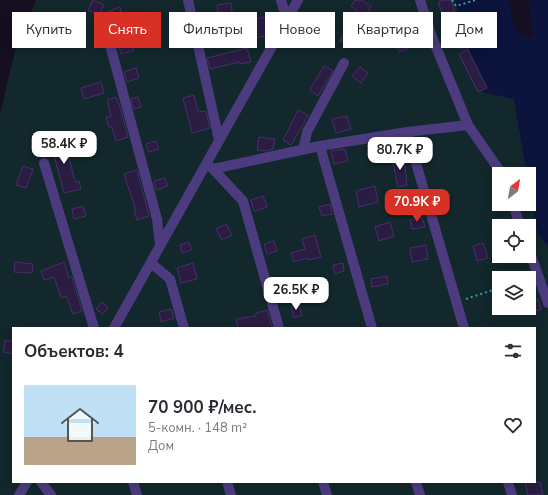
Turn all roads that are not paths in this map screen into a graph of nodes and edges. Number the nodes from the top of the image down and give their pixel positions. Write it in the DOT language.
graph roads {
  1 [pos="188,0"];
  2 [pos="281,0"];
  3 [pos="298,0"];
  4 [pos="420,0"];
  5 [pos="285,12"];
  6 [pos="291,12"];
  7 [pos="111,48"];
  8 [pos="271,48"];
  9 [pos="344,64"];
  10 [pos="468,125"];
  11 [pos="407,132"];
  12 [pos="220,140"];
  13 [pos="320,146"];
  14 [pos="303,150"];
  15 [pos="44,163"];
  16 [pos="209,167"];
  17 [pos="497,167"];
  18 [pos="160,246"];
  19 [pos="151,263"];
  20 [pos="534,263"];
  21 [pos="548,304"];
  22 [pos="94,327"];
  23 [pos="115,327"];
  24 [pos="184,327"];
  25 [pos="279,327"];
  26 [pos="372,327"];
  27 [pos="464,327"];
  28 [pos="25,483"];
  29 [pos="42,483"];
  30 [pos="134,483"];
  31 [pos="227,483"];
  32 [pos="323,483"];
  33 [pos="416,483"];
  34 [pos="508,483"];
  35 [pos="19,495"];
  36 [pos="51,495"];
  37 [pos="137,495"];
  38 [pos="231,495"];
  39 [pos="327,495"];
  40 [pos="420,495"];
  41 [pos="512,495"];
  1 -- 12 [label="street"];
  2 -- 5 [label="street"];
  3 -- 6 [label="street"];
  4 -- 10 [label="street"];
  7 -- 18 [label="street"];
  8 -- 12 [label="street"];
  9 -- 14 [label="street"];
  10 -- 11 [label="street"];
  10 -- 17 [label="street"];
  11 -- 13 [label="street"];
  11 -- 27 [label="street"];
  12 -- 16 [label="street"];
  13 -- 14 [label="street"];
  13 -- 26 [label="street"];
  14 -- 16 [label="street"];
  15 -- 22 [label="street"];
  16 -- 18 [label="street"];
  16 -- 25 [label="street"];
  18 -- 19 [label="street"];
  19 -- 23 [label="street"];
  19 -- 24 [label="street"];
  20 -- 21 [label="street"];
  28 -- 35 [label="street"];
  29 -- 36 [label="street"];
  30 -- 37 [label="street"];
  31 -- 38 [label="street"];
  32 -- 39 [label="street"];
  33 -- 40 [label="street"];
  34 -- 41 [label="street"];
}
